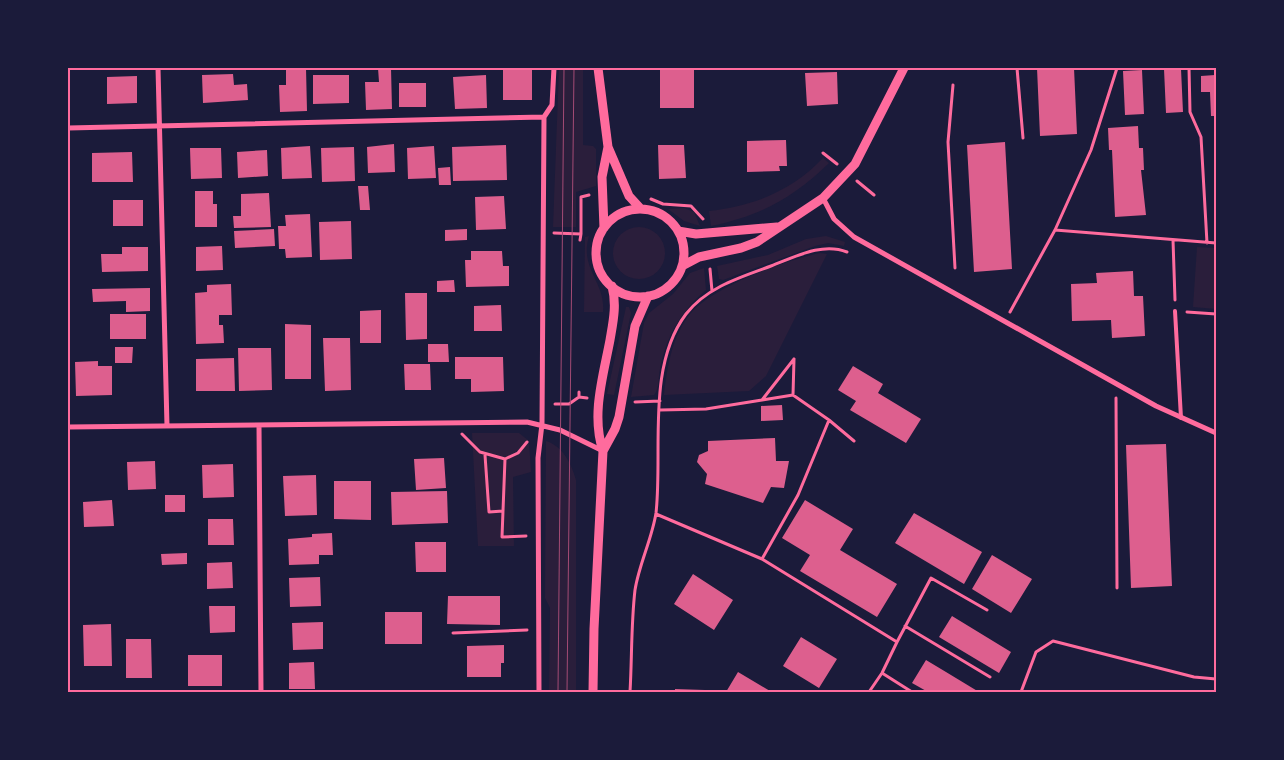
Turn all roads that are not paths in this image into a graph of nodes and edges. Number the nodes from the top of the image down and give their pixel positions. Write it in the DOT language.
graph roads {
  1 [pos="158,68"];
  2 [pos="554,68"];
  3 [pos="598,68"];
  4 [pos="904,68"];
  5 [pos="544,117"];
  6 [pos="159,126"];
  7 [pos="68,128"];
  8 [pos="608,147"];
  9 [pos="823,198"];
  10 [pos="640,208"];
  11 [pos="777,227"];
  12 [pos="604,228"];
  13 [pos="678,231"];
  14 [pos="682,266"];
  15 [pos="612,286"];
  16 [pos="648,296"];
  17 [pos="1175,312"];
  18 [pos="1181,418"];
  19 [pos="542,424"];
  20 [pos="259,425"];
  21 [pos="167,426"];
  22 [pos="68,427"];
  23 [pos="1216,433"];
  24 [pos="603,451"];
  25 [pos="261,692"];
  26 [pos="539,692"];
  27 [pos="593,692"];
  1 -- 6 [label="street"];
  2 -- 5 [label="street"];
  3 -- 8 [label="street"];
  4 -- 9 [label="street"];
  5 -- 6 [label="street"];
  5 -- 19 [label="street"];
  6 -- 7 [label="street"];
  6 -- 21 [label="street"];
  8 -- 10 [label="street"];
  8 -- 12 [label="street"];
  9 -- 11 [label="street"];
  9 -- 18 [label="street"];
  10 -- 12 [label="street"];
  10 -- 13 [label="street"];
  11 -- 13 [label="street"];
  11 -- 14 [label="street"];
  12 -- 15 [label="street"];
  13 -- 14 [label="street"];
  14 -- 16 [label="street"];
  15 -- 16 [label="street"];
  15 -- 24 [label="street"];
  16 -- 24 [label="street"];
  17 -- 18 [label="lane"];
  18 -- 23 [label="street"];
  19 -- 20 [label="street"];
  19 -- 24 [label="street"];
  19 -- 26 [label="street"];
  20 -- 21 [label="street"];
  20 -- 25 [label="street"];
  21 -- 22 [label="street"];
  24 -- 27 [label="street"];
}
